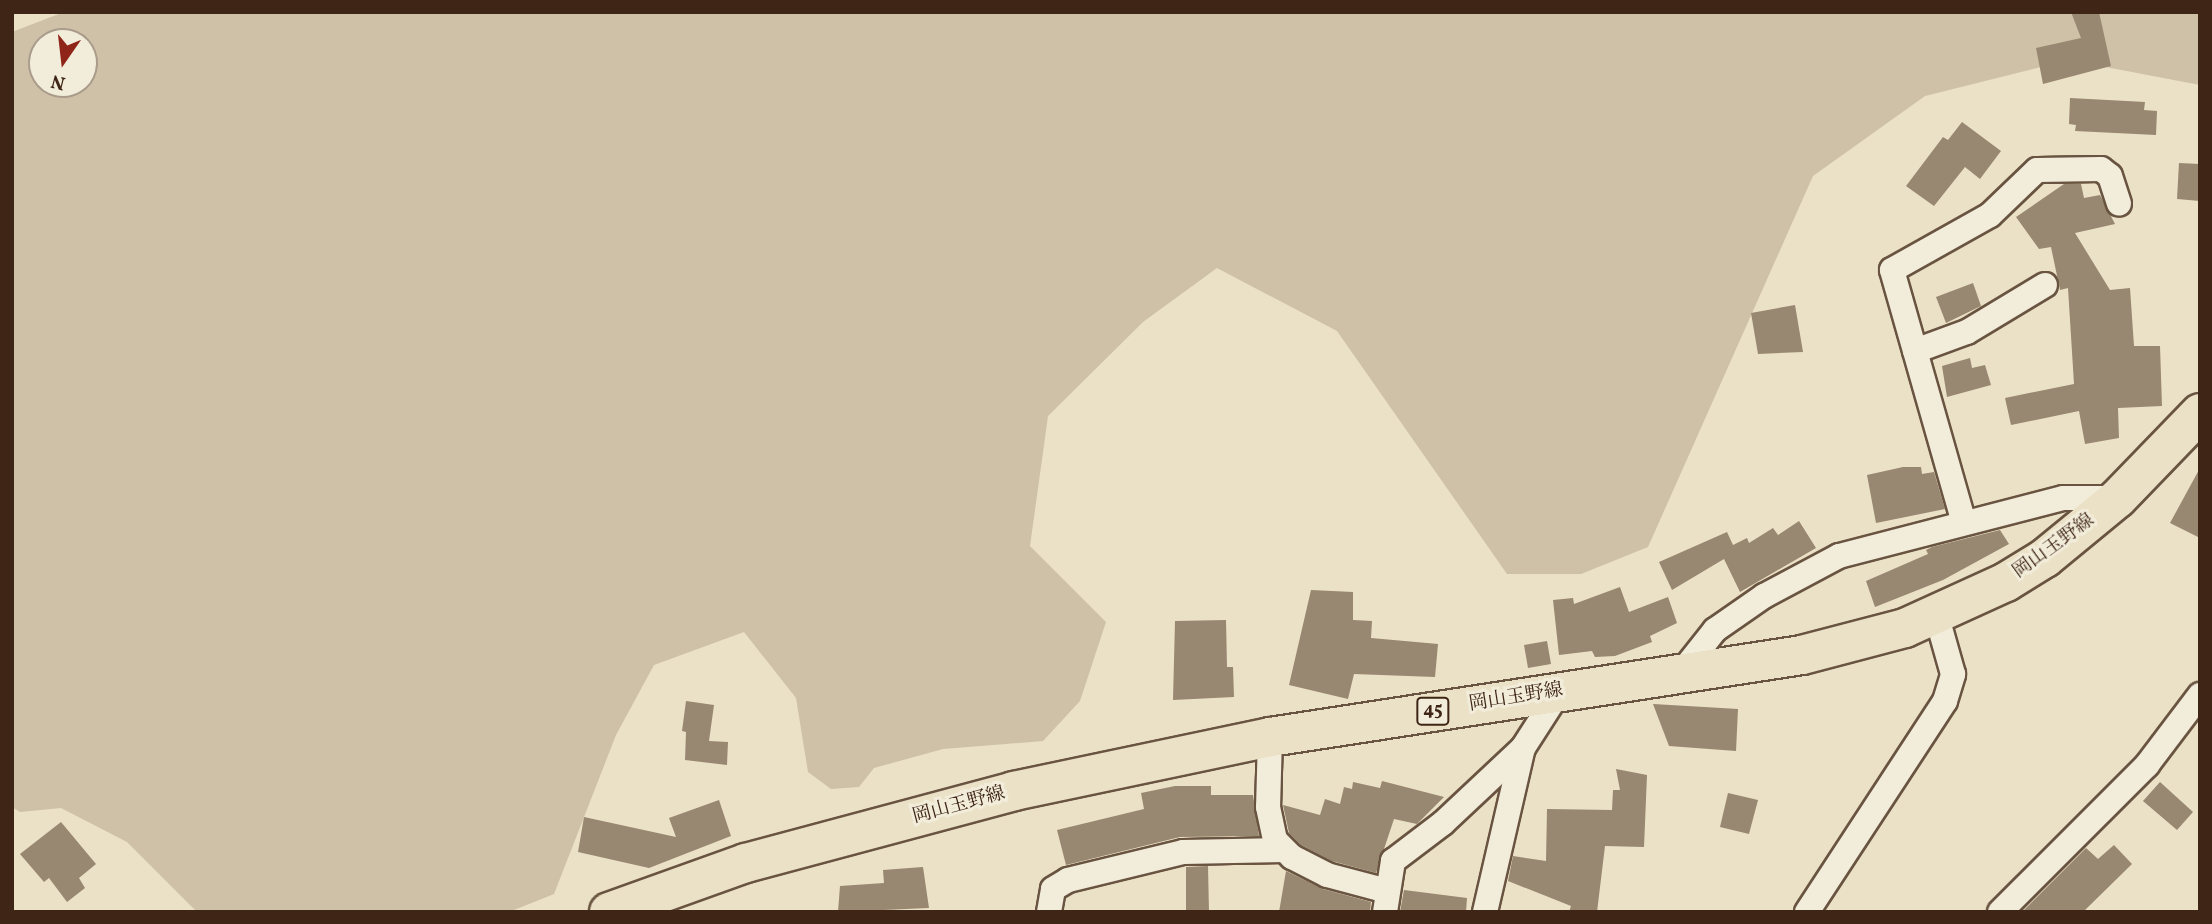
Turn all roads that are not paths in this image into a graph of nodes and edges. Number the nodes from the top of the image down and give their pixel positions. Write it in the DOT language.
graph roads {
  1 [pos="2119,204"];
  2 [pos="2045,285"];
  3 [pos="1915,351"];
  4 [pos="2200,413"];
  5 [pos="2118,498"];
  6 [pos="1964,523"];
  7 [pos="1936,614"];
  8 [pos="1681,673"];
  9 [pos="1559,692"];
  10 [pos="2200,695"];
  11 [pos="1270,737"];
  12 [pos="1523,748"];
  13 [pos="1284,850"];
  14 [pos="1386,901"];
  15 [pos="609,912"];
  16 [pos="1049,912"];
  17 [pos="1485,912"];
  18 [pos="1807,912"];
  19 [pos="2000,912"];
  1 -- 3 [label="street"];
  2 -- 3 [label="street"];
  3 -- 6 [label="street"];
  4 -- 5 [label="main road, 岡山玉野線 / 45"];
  5 -- 6 [label="street"];
  5 -- 7 [label="main road, 岡山玉野線 / 45"];
  6 -- 8 [label="street"];
  7 -- 8 [label="main road, 岡山玉野線 / 45"];
  7 -- 18 [label="street"];
  8 -- 9 [label="main road, 岡山玉野線 / 45"];
  9 -- 11 [label="main road, 岡山玉野線 / 45"];
  9 -- 12 [label="street"];
  10 -- 19 [label="street"];
  11 -- 13 [label="street"];
  11 -- 15 [label="main road, 岡山玉野線 / 45"];
  12 -- 14 [label="street"];
  12 -- 17 [label="street"];
  13 -- 14 [label="street"];
  13 -- 16 [label="street"];
}
